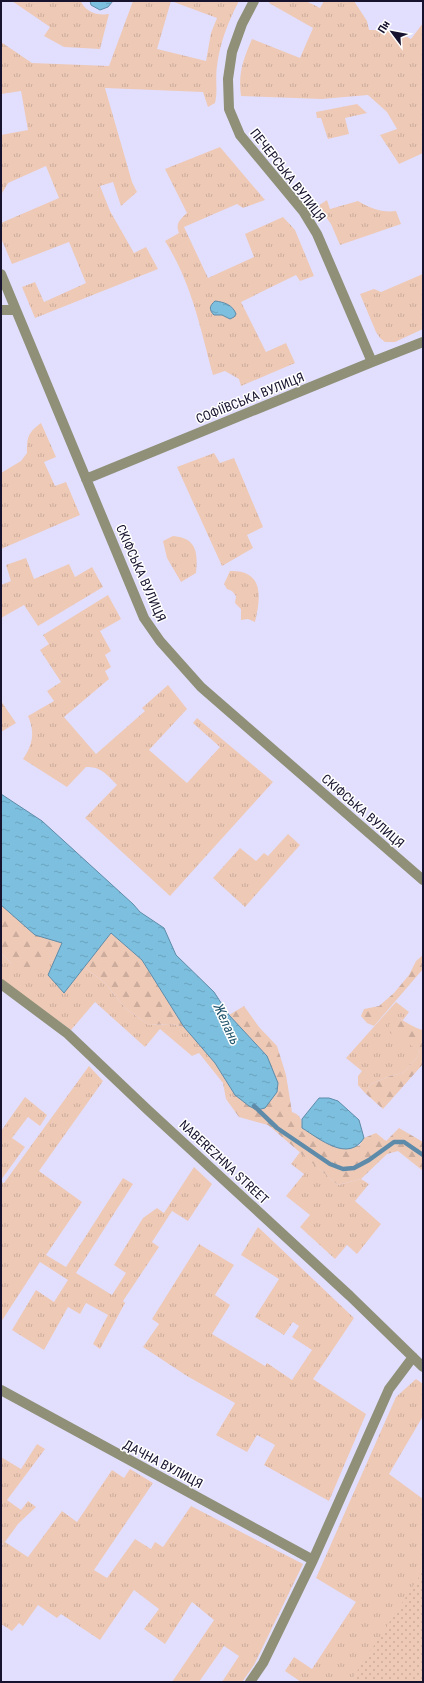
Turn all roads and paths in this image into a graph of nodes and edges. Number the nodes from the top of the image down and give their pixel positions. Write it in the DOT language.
graph roads {
  1 [pos="254,1"];
  2 [pos="1,274"];
  3 [pos="1,310"];
  4 [pos="16,310"];
  5 [pos="423,342"];
  6 [pos="372,362"];
  7 [pos="86,479"];
  8 [pos="423,880"];
  9 [pos="1,984"];
  10 [pos="413,1357"];
  11 [pos="423,1367"];
  12 [pos="1,1390"];
  13 [pos="312,1560"];
  14 [pos="250,1682"];
  1 -- 6 [label="street, ПЕЧЕРСЬКА ВУЛИЦЯ"];
  2 -- 4 [label="street, СКІФСЬКА ВУЛИЦЯ"];
  3 -- 4 [label="street"];
  4 -- 7 [label="street, СКІФСЬКА ВУЛИЦЯ"];
  5 -- 6 [label="street, СОФІЇВСЬКА ВУЛИЦЯ"];
  6 -- 7 [label="street, СОФІЇВСЬКА ВУЛИЦЯ"];
  7 -- 8 [label="street, СКІФСЬКА ВУЛИЦЯ"];
  9 -- 10 [label="street, NABEREZHNA STREET"];
  10 -- 11 [label="street, NABEREZHNA STREET"];
  10 -- 13 [label="street"];
  12 -- 13 [label="street, ДАЧНА ВУЛИЦЯ"];
  13 -- 14 [label="street"];
}
